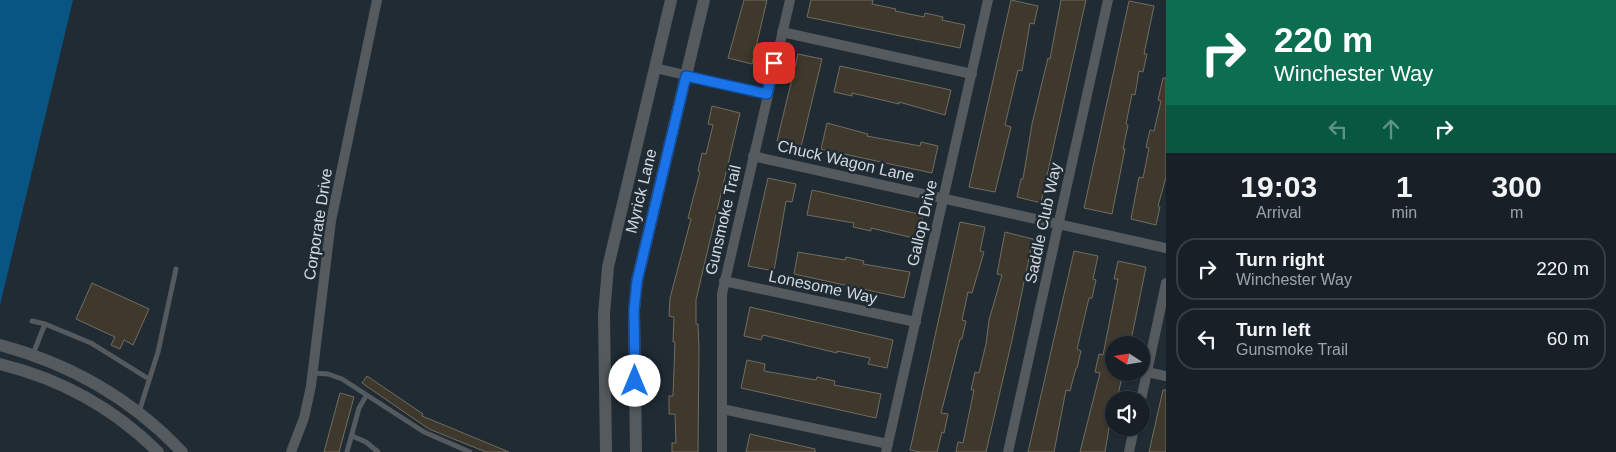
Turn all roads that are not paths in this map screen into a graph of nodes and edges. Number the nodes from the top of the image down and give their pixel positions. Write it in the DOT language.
graph roads {
  1 [pos="377,0"];
  2 [pos="671,0"];
  3 [pos="704,0"];
  4 [pos="790,0"];
  5 [pos="988,0"];
  6 [pos="1108,0"];
  7 [pos="782,32"];
  8 [pos="655,68"];
  9 [pos="972,74"];
  10 [pos="686,76"];
  11 [pos="767,94"];
  12 [pos="753,156"];
  13 [pos="943,199"];
  14 [pos="1058,224"];
  15 [pos="1166,248"];
  16 [pos="176,269"];
  17 [pos="724,281"];
  18 [pos="1166,283"];
  19 [pos="32,321"];
  20 [pos="916,322"];
  21 [pos="45,324"];
  22 [pos="0,345"];
  23 [pos="33,354"];
  24 [pos="1150,358"];
  25 [pos="0,364"];
  26 [pos="313,373"];
  27 [pos="1150,373"];
  28 [pos="1166,376"];
  29 [pos="150,379"];
  30 [pos="366,396"];
  31 [pos="722,409"];
  32 [pos="138,412"];
  33 [pos="352,436"];
  34 [pos="1132,436"];
  35 [pos="887,448"];
  36 [pos="158,452"];
  37 [pos="182,452"];
  38 [pos="291,452"];
  39 [pos="347,452"];
  40 [pos="378,452"];
  41 [pos="470,452"];
  42 [pos="606,452"];
  43 [pos="636,452"];
  44 [pos="722,452"];
  45 [pos="1008,452"];
  46 [pos="1129,452"];
  1 -- 26 [label="street, Corporate Drive"];
  2 -- 8 [label="street, Myrick Lane"];
  3 -- 10 [label="street, Myrick Lane"];
  4 -- 7 [label="street, Gunsmoke Trail"];
  5 -- 9 [label="street, Gallop Drive"];
  6 -- 14 [label="street, Saddle Club Way"];
  7 -- 9 [label="street"];
  7 -- 11 [label="street, Gunsmoke Trail"];
  8 -- 10 [label="street"];
  8 -- 42 [label="street, Myrick Lane"];
  9 -- 13 [label="street, Gallop Drive"];
  10 -- 11 [label="street"];
  10 -- 43 [label="street, Myrick Lane"];
  11 -- 12 [label="street, Gunsmoke Trail"];
  12 -- 13 [label="street, Chuck Wagon Lane"];
  12 -- 17 [label="street, Gunsmoke Trail"];
  13 -- 14 [label="street, Chuck Wagon Lane"];
  13 -- 20 [label="street, Gallop Drive"];
  14 -- 15 [label="street, Chuck Wagon Lane"];
  14 -- 45 [label="street, Saddle Club Way"];
  16 -- 29 [label="lane"];
  17 -- 20 [label="street, Lonesome Way"];
  17 -- 31 [label="street, Gunsmoke Trail"];
  18 -- 24 [label="street"];
  19 -- 21 [label="lane"];
  20 -- 35 [label="street, Gallop Drive"];
  21 -- 23 [label="lane"];
  21 -- 29 [label="lane"];
  22 -- 23 [label="street"];
  23 -- 32 [label="street"];
  25 -- 36 [label="street"];
  26 -- 30 [label="lane"];
  26 -- 38 [label="street, Corporate Drive"];
  27 -- 28 [label="street"];
  29 -- 32 [label="lane"];
  30 -- 33 [label="lane"];
  30 -- 41 [label="lane"];
  31 -- 35 [label="street"];
  31 -- 44 [label="street, Gunsmoke Trail"];
  32 -- 37 [label="street"];
  33 -- 39 [label="lane"];
  33 -- 40 [label="lane"];
  34 -- 46 [label="street"];
}
